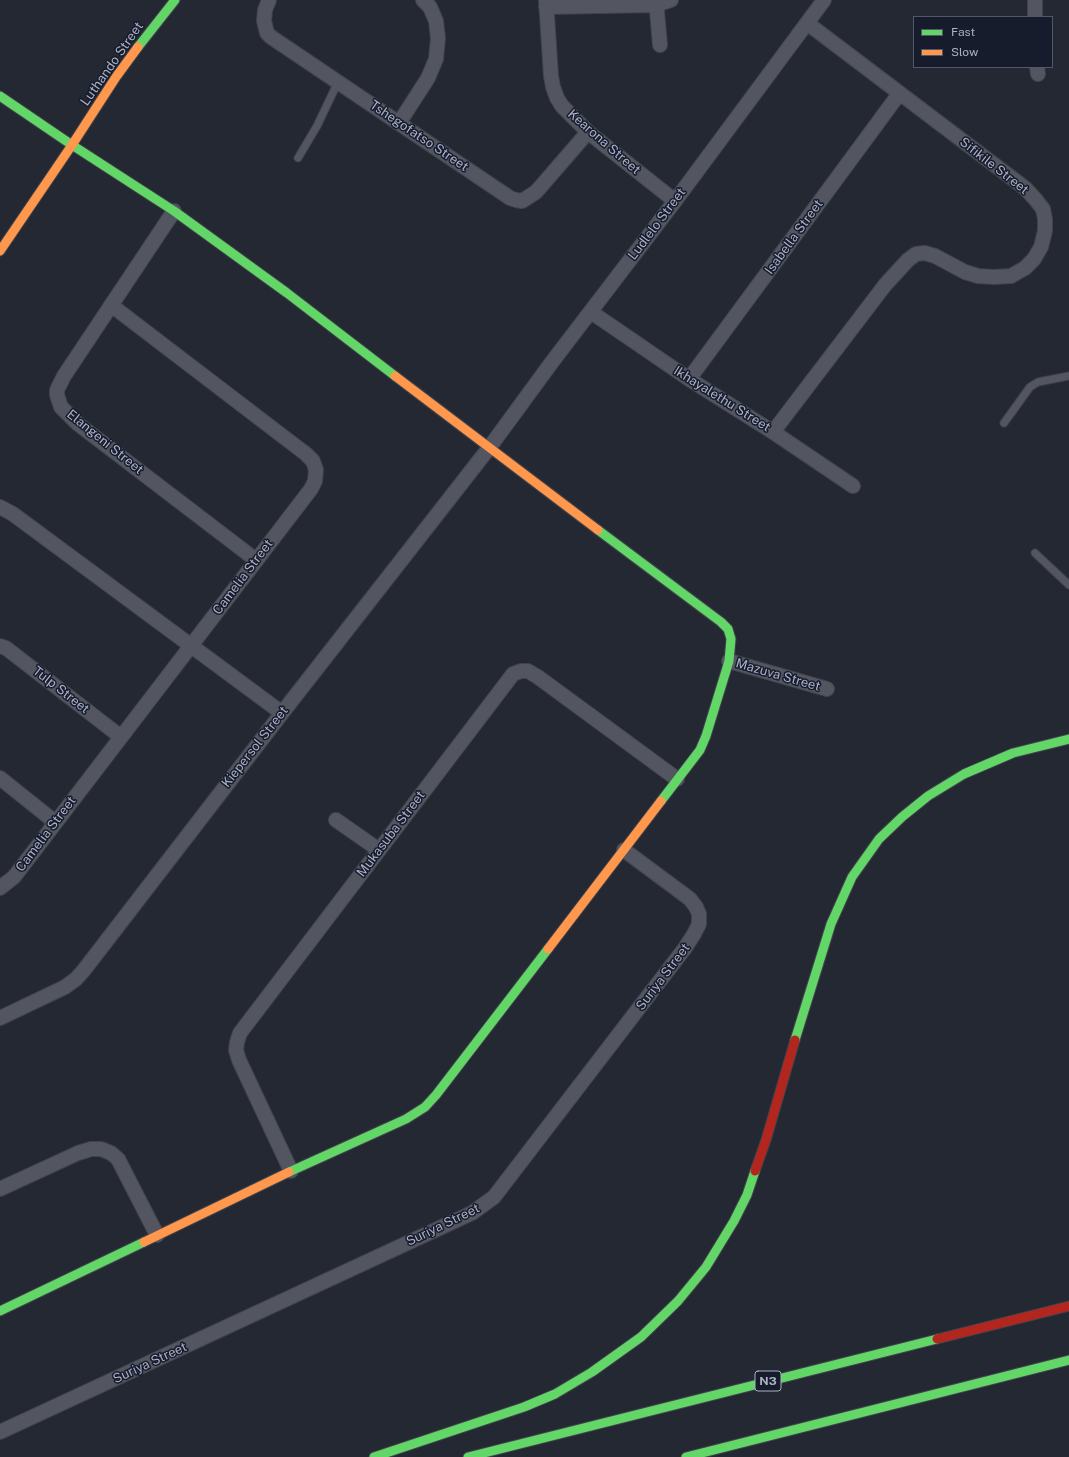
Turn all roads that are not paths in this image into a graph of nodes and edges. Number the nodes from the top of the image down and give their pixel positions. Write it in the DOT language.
graph roads {
  1 [pos="175,0"];
  2 [pos="269,0"];
  3 [pos="423,0"];
  4 [pos="671,0"];
  5 [pos="824,0"];
  6 [pos="1035,0"];
  7 [pos="656,2"];
  8 [pos="546,4"];
  9 [pos="1035,16"];
  10 [pos="807,23"];
  11 [pos="660,45"];
  12 [pos="338,82"];
  13 [pos="900,94"];
  14 [pos="0,96"];
  15 [pos="399,123"];
  16 [pos="588,132"];
  17 [pos="72,145"];
  18 [pos="298,158"];
  19 [pos="675,201"];
  20 [pos="174,211"];
  21 [pos="0,251"];
  22 [pos="111,305"];
  23 [pos="591,312"];
  24 [pos="1069,376"];
  25 [pos="689,379"];
  26 [pos="1004,423"];
  27 [pos="773,432"];
  28 [pos="489,448"];
  29 [pos="853,486"];
  30 [pos="0,507"];
  31 [pos="1035,553"];
  32 [pos="256,560"];
  33 [pos="1069,585"];
  34 [pos="0,646"];
  35 [pos="191,646"];
  36 [pos="729,661"];
  37 [pos="827,689"];
  38 [pos="282,713"];
  39 [pos="121,737"];
  40 [pos="1069,739"];
  41 [pos="0,778"];
  42 [pos="676,780"];
  43 [pos="336,820"];
  44 [pos="55,822"];
  45 [pos="379,850"];
  46 [pos="624,850"];
  47 [pos="0,888"];
  48 [pos="0,1018"];
  49 [pos="291,1172"];
  50 [pos="0,1189"];
  51 [pos="157,1235"];
  52 [pos="1069,1306"];
  53 [pos="0,1311"];
  54 [pos="1069,1360"];
  55 [pos="1,1430"];
  56 [pos="374,1457"];
  57 [pos="468,1457"];
  58 [pos="686,1457"];
  1 -- 17 [label="main road, Luthando Street"];
  2 -- 12 [label="street, Tshegofatso Street"];
  3 -- 15 [label="street"];
  4 -- 7 [label="street"];
  5 -- 10 [label="street, Ludlelo Street"];
  6 -- 9 [label="street"];
  7 -- 8 [label="street"];
  7 -- 11 [label="street"];
  8 -- 16 [label="street, Kearona Street"];
  10 -- 13 [label="street, Sifikile Street"];
  10 -- 19 [label="street, Ludlelo Street"];
  12 -- 15 [label="street, Tshegofatso Street"];
  12 -- 18 [label="lane"];
  13 -- 25 [label="street, Isabella Street"];
  13 -- 27 [label="street, Sifikile Street"];
  14 -- 17 [label="main road"];
  15 -- 16 [label="street, Tshegofatso Street"];
  16 -- 19 [label="street, Kearona Street"];
  17 -- 20 [label="main road"];
  17 -- 21 [label="main road, Luthando Street"];
  19 -- 23 [label="street, Ludlelo Street"];
  20 -- 22 [label="street, Elangeni Street"];
  20 -- 28 [label="main road"];
  22 -- 32 [label="street, Elangeni Street"];
  22 -- 32 [label="street, Camelia Street"];
  23 -- 25 [label="street, Ikhayalethu Street"];
  23 -- 28 [label="street, Ludlelo Street"];
  24 -- 26 [label="lane"];
  25 -- 27 [label="street, Ikhayalethu Street"];
  27 -- 29 [label="street, Ikhayalethu Street"];
  28 -- 36 [label="main road"];
  28 -- 38 [label="street, Kiepersol Street"];
  30 -- 35 [label="street"];
  31 -- 33 [label="lane"];
  32 -- 35 [label="street, Camelia Street"];
  34 -- 39 [label="street, Tulp Street"];
  35 -- 38 [label="street"];
  35 -- 39 [label="street, Camelia Street"];
  36 -- 37 [label="street, Mazuva Street"];
  36 -- 42 [label="main road"];
  38 -- 48 [label="street, Kiepersol Street"];
  39 -- 44 [label="street, Camelia Street"];
  40 -- 56 [label="main road"];
  41 -- 44 [label="street"];
  42 -- 45 [label="street, Mukasuba Street"];
  42 -- 46 [label="main road"];
  43 -- 45 [label="street"];
  44 -- 47 [label="street, Camelia Street"];
  45 -- 49 [label="street, Mukasuba Street"];
  46 -- 49 [label="main road"];
  46 -- 55 [label="street, Suriya Street"];
  49 -- 51 [label="main road"];
  50 -- 51 [label="street"];
  51 -- 53 [label="main road"];
  52 -- 57 [label="main road, N3"];
  54 -- 58 [label="main road"];
}
